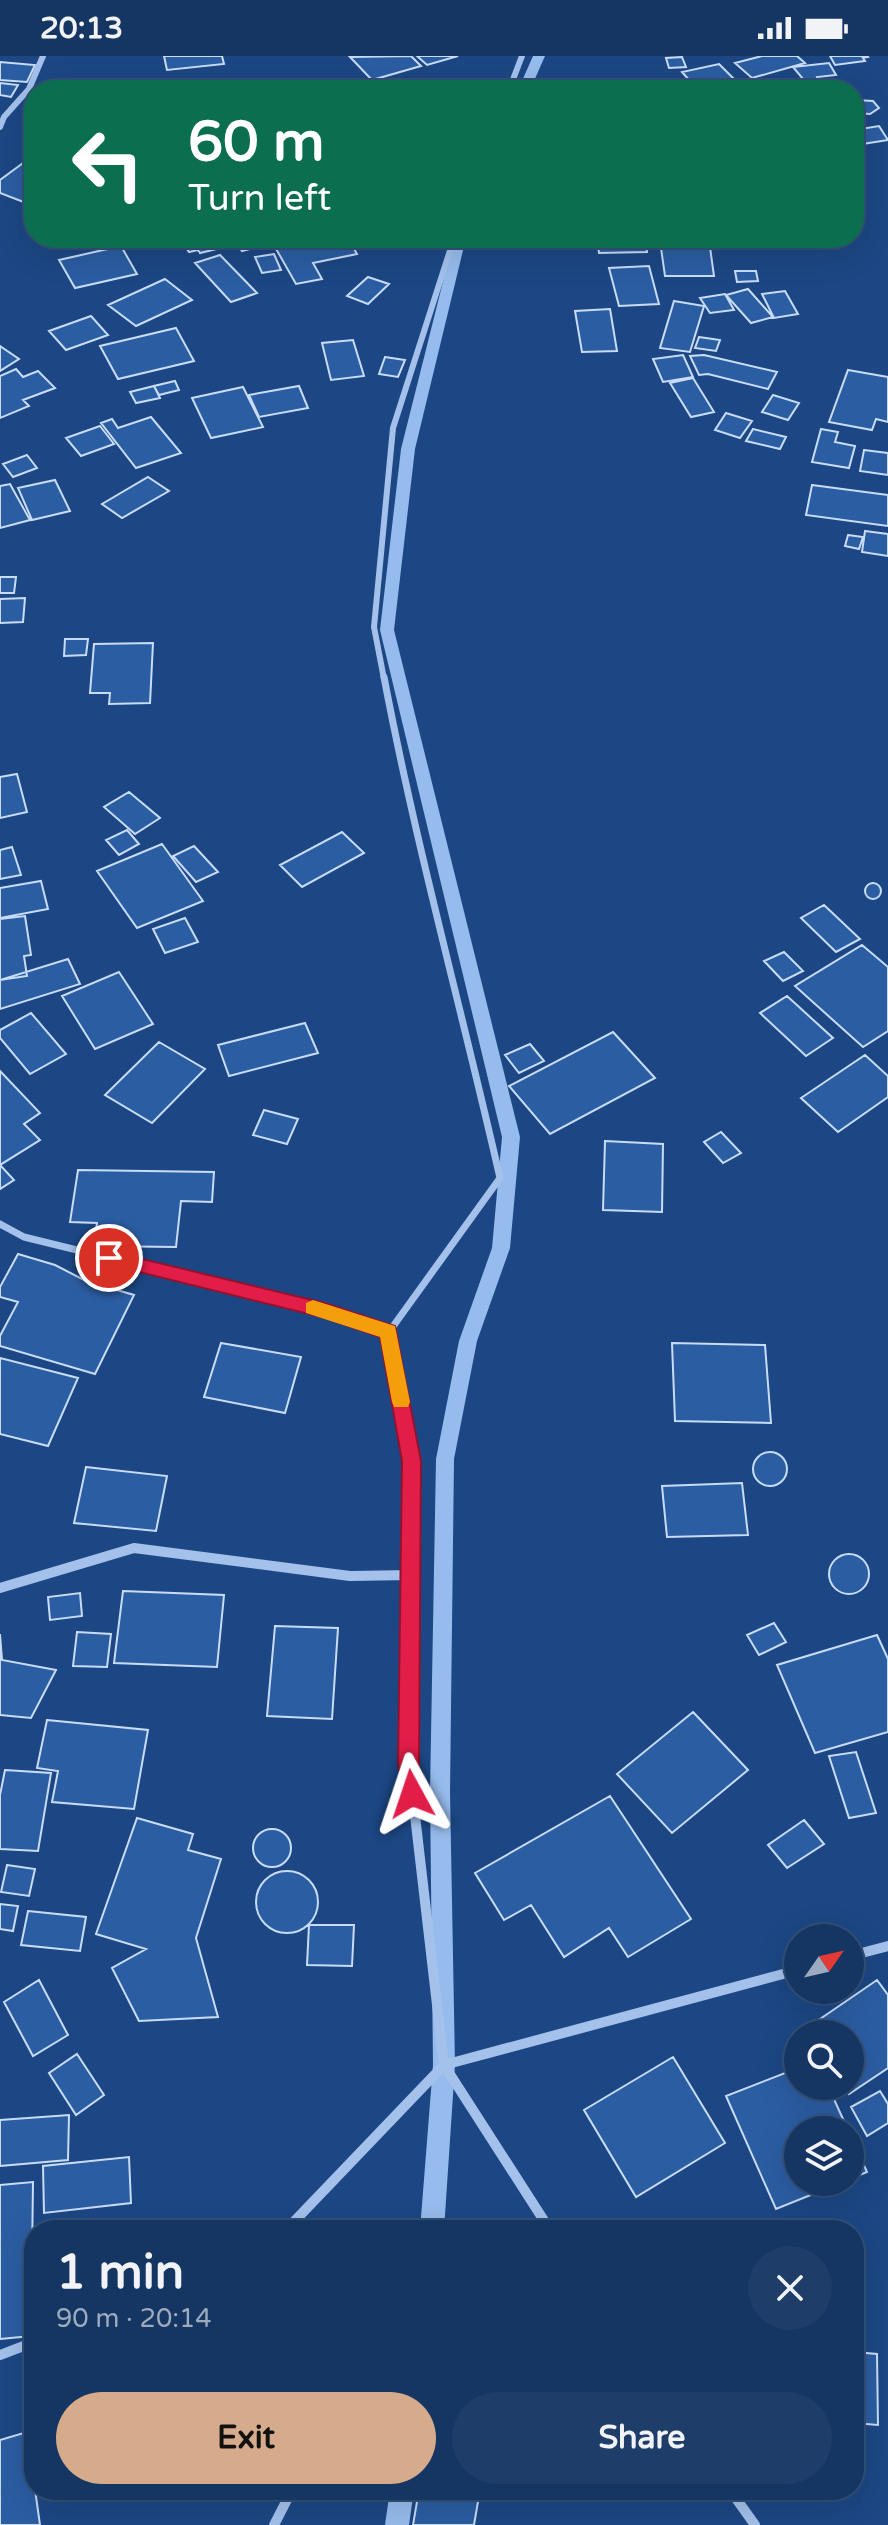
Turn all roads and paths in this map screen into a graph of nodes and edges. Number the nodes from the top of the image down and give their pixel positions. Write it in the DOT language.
graph roads {
  1 [pos="43,56"];
  2 [pos="522,56"];
  3 [pos="33,80"];
  4 [pos="513,80"];
  5 [pos="24,95"];
  6 [pos="0,127"];
  7 [pos="451,248"];
  8 [pos="0,1224"];
  9 [pos="389,1332"];
  10 [pos="411,1575"];
  11 [pos="0,1588"];
  12 [pos="888,1946"];
  13 [pos="864,1952"];
  14 [pos="784,1974"];
  15 [pos="444,2065"];
  16 [pos="296,2220"];
  17 [pos="544,2220"];
  18 [pos="24,2346"];
  19 [pos="0,2355"];
  20 [pos="287,2500"];
  21 [pos="737,2500"];
  22 [pos="274,2525"];
  23 [pos="755,2525"];
  1 -- 3 [label="street"];
  2 -- 4 [label="street"];
  5 -- 6 [label="street"];
  7 -- 9 [label="street"];
  8 -- 9 [label="street"];
  9 -- 10 [label="street"];
  10 -- 11 [label="street"];
  10 -- 15 [label="street"];
  12 -- 13 [label="street"];
  14 -- 15 [label="street"];
  15 -- 16 [label="street"];
  15 -- 17 [label="street"];
  18 -- 19 [label="street"];
  20 -- 22 [label="street"];
  21 -- 23 [label="street"];
}
